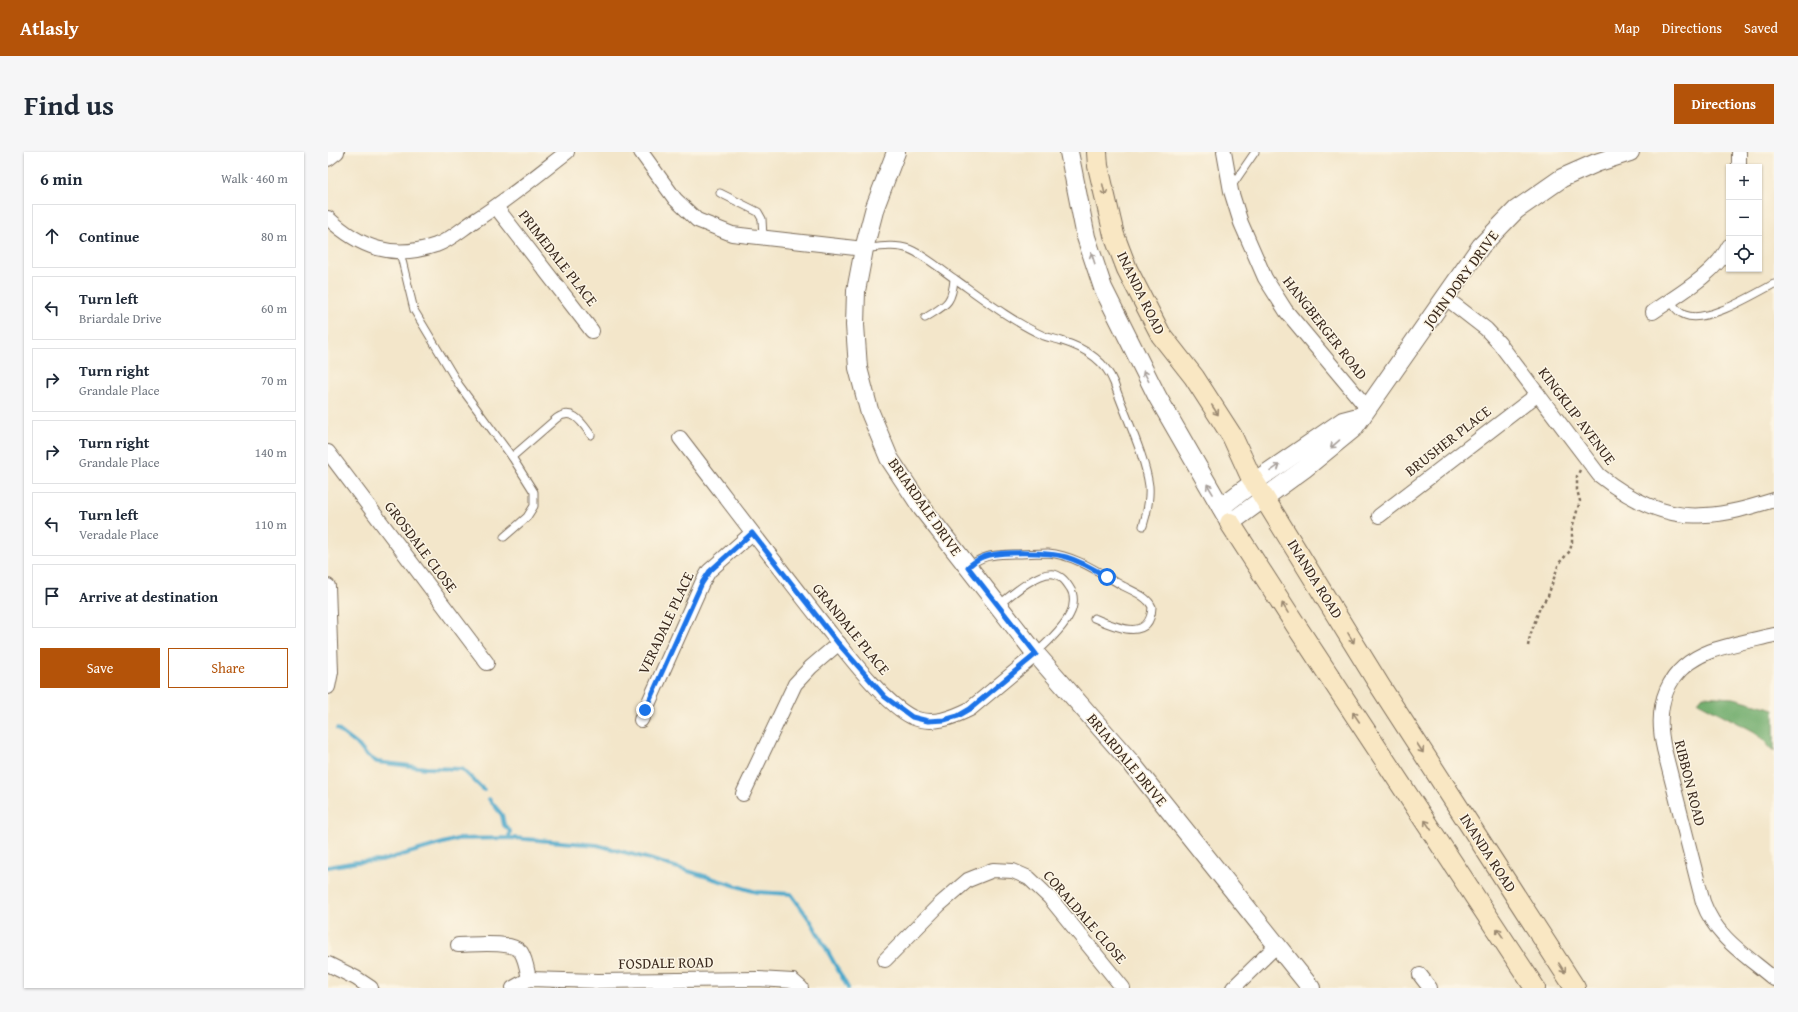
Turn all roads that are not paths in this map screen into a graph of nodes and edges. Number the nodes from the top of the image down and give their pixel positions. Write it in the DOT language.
graph roads {
  1 [pos="337,152"];
  2 [pos="567,152"];
  3 [pos="641,152"];
  4 [pos="896,152"];
  5 [pos="1069,152"];
  6 [pos="1097,152"];
  7 [pos="1224,152"];
  8 [pos="1255,152"];
  9 [pos="1630,152"];
  10 [pos="1739,152"];
  11 [pos="328,159"];
  12 [pos="1738,164"];
  13 [pos="1231,188"];
  14 [pos="720,193"];
  15 [pos="496,207"];
  16 [pos="328,218"];
  17 [pos="763,237"];
  18 [pos="864,249"];
  19 [pos="400,252"];
  20 [pos="1726,252"];
  21 [pos="954,279"];
  22 [pos="1774,284"];
  23 [pos="1446,298"];
  24 [pos="1670,300"];
  25 [pos="1653,312"];
  26 [pos="925,318"];
  27 [pos="592,331"];
  28 [pos="1538,394"];
  29 [pos="1365,413"];
  30 [pos="591,435"];
  31 [pos="680,438"];
  32 [pos="328,452"];
  33 [pos="512,457"];
  34 [pos="1259,490"];
  35 [pos="1774,500"];
  36 [pos="1225,515"];
  37 [pos="1379,516"];
  38 [pos="1144,526"];
  39 [pos="752,533"];
  40 [pos="504,537"];
  41 [pos="968,567"];
  42 [pos="328,586"];
  43 [pos="998,606"];
  44 [pos="1094,618"];
  45 [pos="1774,635"];
  46 [pos="838,643"];
  47 [pos="1036,654"];
  48 [pos="487,662"];
  49 [pos="328,687"];
  50 [pos="641,720"];
  51 [pos="743,794"];
  52 [pos="458,945"];
  53 [pos="1277,945"];
  54 [pos="885,960"];
  55 [pos="328,964"];
  56 [pos="1420,975"];
  57 [pos="529,979"];
  58 [pos="1774,979"];
  59 [pos="598,985"];
  60 [pos="371,988"];
  61 [pos="513,988"];
  62 [pos="801,988"];
  63 [pos="1123,988"];
  64 [pos="1233,988"];
  65 [pos="1311,988"];
  66 [pos="1430,988"];
  67 [pos="1535,988"];
  68 [pos="1575,988"];
  1 -- 11 [label="street"];
  2 -- 15 [label="street"];
  3 -- 17 [label="street"];
  4 -- 18 [label="street, BRIARDALE DRIVE"];
  36 -- 5 [label="street, INANDA ROAD, one-way"];
  6 -- 34 [label="main road, INANDA ROAD, one-way"];
  7 -- 13 [label="street, HANGBERGER ROAD"];
  8 -- 13 [label="lane"];
  9 -- 23 [label="street, JOHN DORY DRIVE"];
  10 -- 12 [label="street"];
  13 -- 29 [label="street, HANGBERGER ROAD"];
  14 -- 17 [label="lane"];
  15 -- 19 [label="street"];
  15 -- 27 [label="street, PRIMEDALE PLACE"];
  16 -- 19 [label="street"];
  17 -- 18 [label="street"];
  18 -- 21 [label="lane"];
  18 -- 41 [label="street, BRIARDALE DRIVE"];
  19 -- 33 [label="lane"];
  20 -- 24 [label="street"];
  21 -- 26 [label="lane"];
  21 -- 38 [label="lane"];
  22 -- 24 [label="lane"];
  23 -- 28 [label="street, KINGKLIP AVENUE"];
  23 -- 29 [label="street, JOHN DORY DRIVE"];
  24 -- 25 [label="street"];
  28 -- 35 [label="street, KINGKLIP AVENUE"];
  28 -- 37 [label="street, BRUSHER PLACE"];
  29 -- 34 [label="street"];
  30 -- 33 [label="lane"];
  31 -- 39 [label="street, GRANDALE PLACE"];
  32 -- 48 [label="street, GROSDALE CLOSE"];
  33 -- 40 [label="lane"];
  34 -- 36 [label="street"];
  34 -- 68 [label="main road, INANDA ROAD, one-way"];
  67 -- 36 [label="main road, INANDA ROAD, one-way"];
  39 -- 46 [label="street, GRANDALE PLACE"];
  39 -- 50 [label="street, VERADALE PLACE"];
  41 -- 43 [label="street, BRIARDALE DRIVE"];
  41 -- 44 [label="lane"];
  42 -- 49 [label="street"];
  43 -- 47 [label="street, BRIARDALE DRIVE"];
  43 -- 47 [label="lane"];
  45 -- 58 [label="street, RIBBON ROAD"];
  46 -- 47 [label="street, GRANDALE PLACE"];
  46 -- 51 [label="street"];
  47 -- 53 [label="street, BRIARDALE DRIVE"];
  52 -- 57 [label="street"];
  53 -- 64 [label="street"];
  53 -- 65 [label="street, BRIARDALE DRIVE"];
  54 -- 63 [label="street, CORALDALE CLOSE"];
  55 -- 60 [label="street"];
  56 -- 66 [label="street"];
  57 -- 59 [label="street, FOSDALE ROAD"];
  57 -- 61 [label="street"];
  59 -- 62 [label="street, FOSDALE ROAD"];
}
